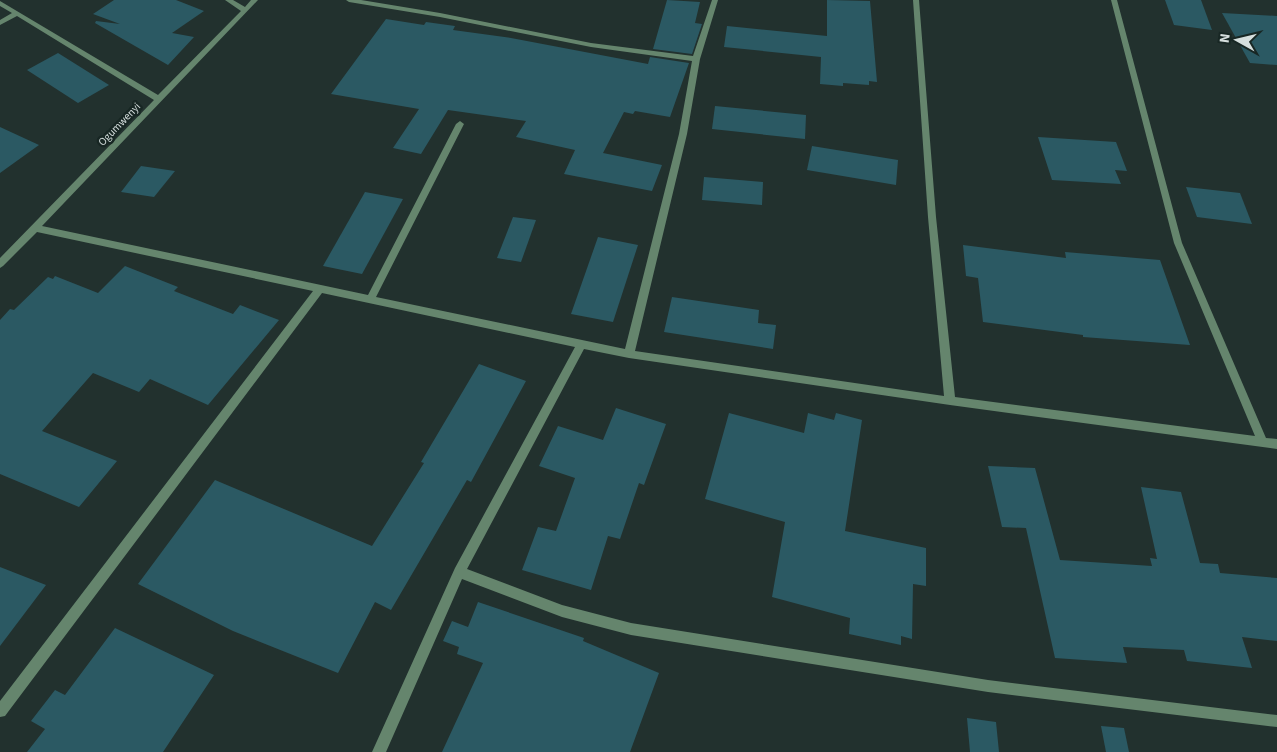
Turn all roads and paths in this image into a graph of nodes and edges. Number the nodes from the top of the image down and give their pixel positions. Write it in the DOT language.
graph roads {
  1 [pos="228,0"];
  2 [pos="255,0"];
  3 [pos="349,0"];
  4 [pos="716,0"];
  5 [pos="916,0"];
  6 [pos="1114,0"];
  7 [pos="0,3"];
  8 [pos="245,10"];
  9 [pos="15,14"];
  10 [pos="0,23"];
  11 [pos="696,59"];
  12 [pos="158,99"];
  13 [pos="460,124"];
  14 [pos="35,228"];
  15 [pos="0,264"];
  16 [pos="319,290"];
  17 [pos="370,300"];
  18 [pos="581,345"];
  19 [pos="629,354"];
  20 [pos="950,401"];
  21 [pos="1263,442"];
  22 [pos="1277,444"];
  23 [pos="459,572"];
  24 [pos="0,711"];
  25 [pos="1277,721"];
  26 [pos="379,752"];
  1 -- 8 [label="street"];
  2 -- 8 [label="street, Ogumwenyi"];
  3 -- 11 [label="street"];
  4 -- 11 [label="street"];
  5 -- 20 [label="street"];
  6 -- 21 [label="street"];
  7 -- 9 [label="street"];
  8 -- 12 [label="street, Ogumwenyi"];
  9 -- 10 [label="street"];
  9 -- 12 [label="street"];
  11 -- 19 [label="street"];
  12 -- 14 [label="street, Ogumwenyi"];
  13 -- 17 [label="street"];
  14 -- 15 [label="street, Ogumwenyi"];
  14 -- 16 [label="street"];
  16 -- 17 [label="street"];
  16 -- 24 [label="street"];
  17 -- 18 [label="street"];
  18 -- 19 [label="street"];
  18 -- 23 [label="street"];
  19 -- 20 [label="street"];
  20 -- 21 [label="street"];
  21 -- 22 [label="street"];
  23 -- 25 [label="street"];
  23 -- 26 [label="street"];
}
